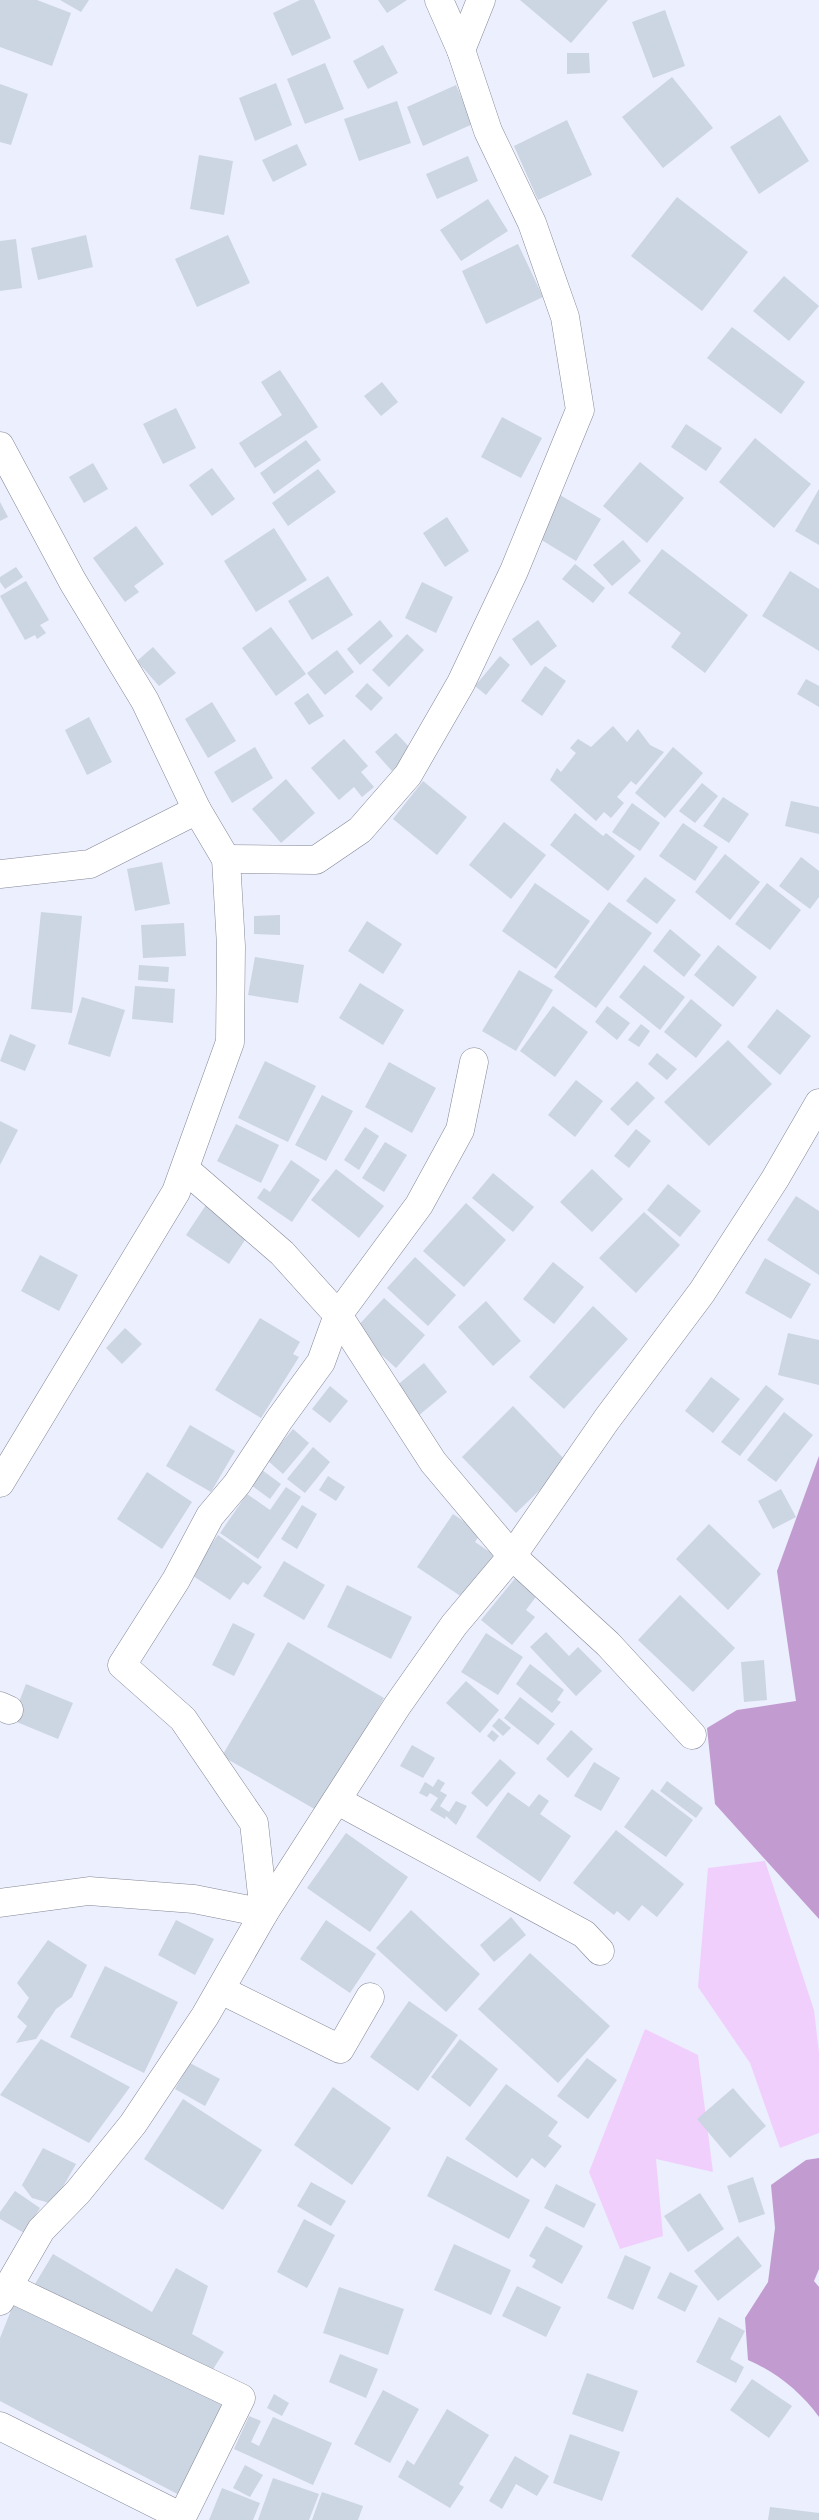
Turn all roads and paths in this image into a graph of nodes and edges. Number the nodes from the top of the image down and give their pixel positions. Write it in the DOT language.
graph roads {
  1 [pos="439,0"];
  2 [pos="481,0"];
  3 [pos="460,50"];
  4 [pos="0,446"];
  5 [pos="197,810"];
  6 [pos="226,859"];
  7 [pos="0,874"];
  8 [pos="474,1062"];
  9 [pos="819,1103"];
  10 [pos="185,1169"];
  11 [pos="338,1315"];
  12 [pos="0,1483"];
  13 [pos="512,1556"];
  14 [pos="692,1735"];
  15 [pos="338,1801"];
  16 [pos="0,1903"];
  17 [pos="264,1913"];
  18 [pos="600,1952"];
  19 [pos="221,1990"];
  20 [pos="370,1997"];
  21 [pos="4,2294"];
  22 [pos="0,2426"];
  23 [pos="182,2518"];
  1 -- 3 [label="street"];
  2 -- 3 [label="street"];
  3 -- 6 [label="street"];
  4 -- 5 [label="street"];
  5 -- 6 [label="street"];
  5 -- 7 [label="street"];
  6 -- 10 [label="street"];
  8 -- 11 [label="street"];
  9 -- 13 [label="street"];
  10 -- 11 [label="street"];
  10 -- 12 [label="street"];
  11 -- 13 [label="street"];
  11 -- 17 [label="street"];
  13 -- 14 [label="street"];
  13 -- 15 [label="street"];
  15 -- 17 [label="street"];
  15 -- 18 [label="street"];
  16 -- 17 [label="street"];
  17 -- 19 [label="street"];
  19 -- 20 [label="street"];
  19 -- 21 [label="street"];
  21 -- 23 [label="street"];
  22 -- 23 [label="street"];
}
